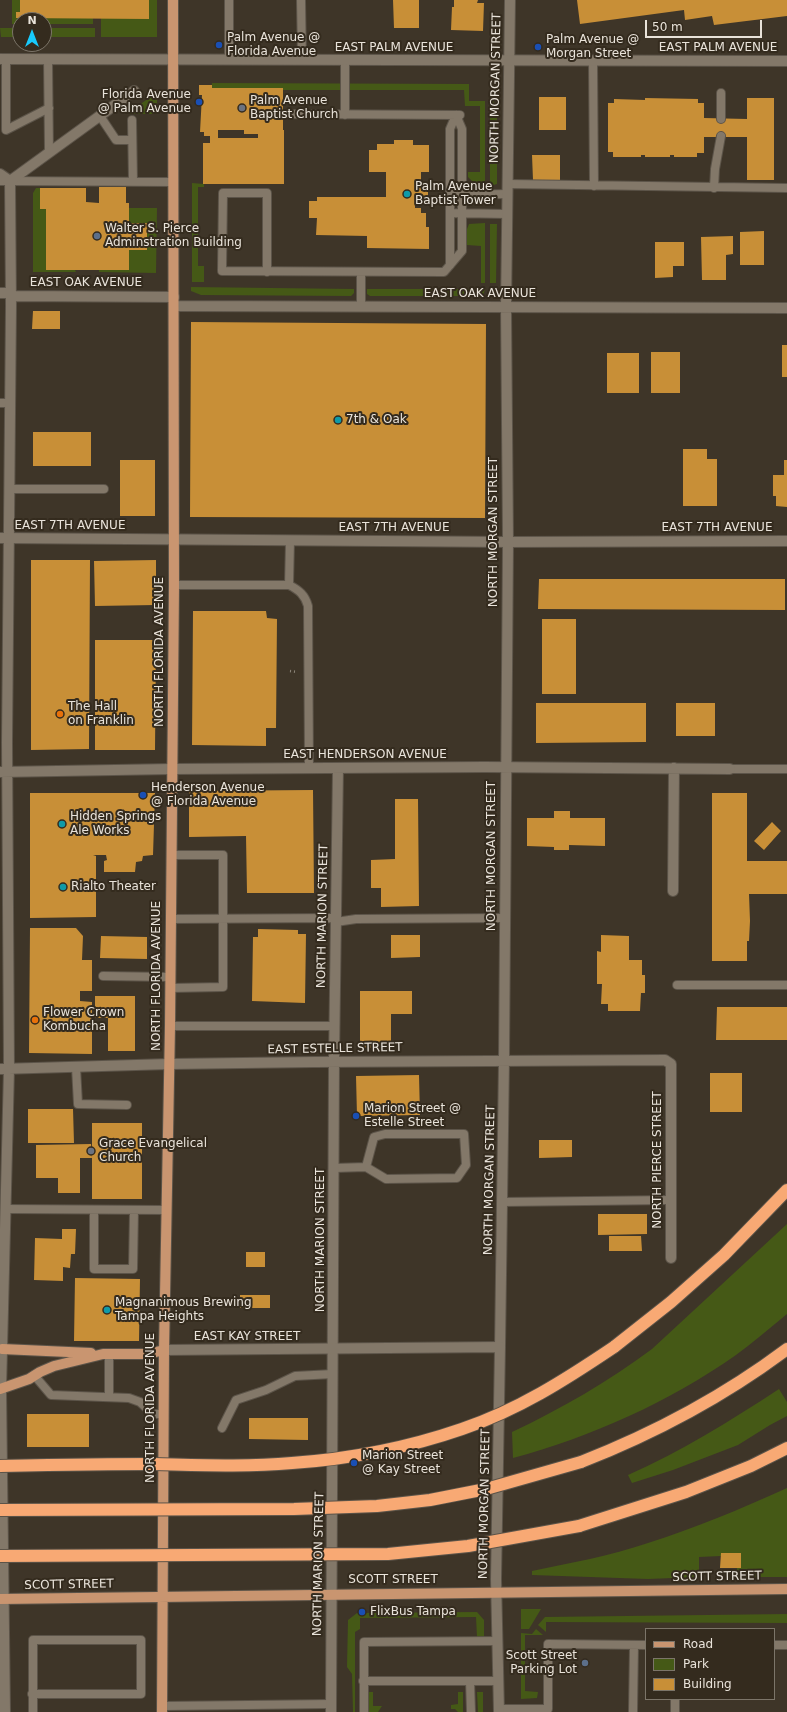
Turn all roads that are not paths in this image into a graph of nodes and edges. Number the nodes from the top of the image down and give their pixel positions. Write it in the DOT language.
graph roads {
  1 [pos="173,0"];
  2 [pos="229,0"];
  3 [pos="301,0"];
  4 [pos="510,0"];
  5 [pos="3,59"];
  6 [pos="48,59"];
  7 [pos="172,60"];
  8 [pos="229,60"];
  9 [pos="302,60"];
  10 [pos="344,60"];
  11 [pos="510,61"];
  12 [pos="593,61"];
  13 [pos="787,61"];
  14 [pos="134,91"];
  15 [pos="721,94"];
  16 [pos="49,108"];
  17 [pos="288,114"];
  18 [pos="344,115"];
  19 [pos="458,115"];
  20 [pos="100,116"];
  21 [pos="721,119"];
  22 [pos="132,120"];
  23 [pos="721,136"];
  24 [pos="132,140"];
  25 [pos="49,153"];
  26 [pos="0,174"];
  27 [pos="5,181"];
  28 [pos="133,182"];
  29 [pos="173,182"];
  30 [pos="594,186"];
  31 [pos="714,188"];
  32 [pos="787,188"];
  33 [pos="508,189"];
  34 [pos="450,194"];
  35 [pos="462,194"];
  36 [pos="450,213"];
  37 [pos="462,213"];
  38 [pos="508,214"];
  39 [pos="450,265"];
  40 [pos="267,272"];
  41 [pos="361,272"];
  42 [pos="0,293"];
  43 [pos="11,293"];
  44 [pos="174,302"];
  45 [pos="361,307"];
  46 [pos="506,307"];
  47 [pos="787,308"];
  48 [pos="5,403"];
  49 [pos="9,489"];
  50 [pos="104,489"];
  51 [pos="4,538"];
  52 [pos="174,540"];
  53 [pos="290,541"];
  54 [pos="787,541"];
  55 [pos="508,542"];
  56 [pos="174,585"];
  57 [pos="289,585"];
  58 [pos="4,657"];
  59 [pos="505,767"];
  60 [pos="338,768"];
  61 [pos="674,768"];
  62 [pos="172,769"];
  63 [pos="309,769"];
  64 [pos="730,769"];
  65 [pos="787,769"];
  66 [pos="4,772"];
  67 [pos="171,855"];
  68 [pos="673,891"];
  69 [pos="505,918"];
  70 [pos="171,919"];
  71 [pos="223,919"];
  72 [pos="336,920"];
  73 [pos="4,923"];
  74 [pos="103,976"];
  75 [pos="170,977"];
  76 [pos="676,985"];
  77 [pos="787,985"];
  78 [pos="170,988"];
  79 [pos="170,1026"];
  80 [pos="335,1026"];
  81 [pos="504,1060"];
  82 [pos="334,1061"];
  83 [pos="669,1062"];
  84 [pos="170,1064"];
  85 [pos="76,1067"];
  86 [pos="5,1069"];
  87 [pos="127,1105"];
  88 [pos="366,1167"];
  89 [pos="334,1168"];
  90 [pos="3,1187"];
  91 [pos="787,1190"];
  92 [pos="671,1200"];
  93 [pos="502,1202"];
  94 [pos="6,1209"];
  95 [pos="94,1210"];
  96 [pos="134,1210"];
  97 [pos="167,1210"];
  98 [pos="2,1234"];
  99 [pos="671,1258"];
  100 [pos="500,1347"];
  101 [pos="2,1349"];
  102 [pos="787,1349"];
  103 [pos="164,1350"];
  104 [pos="334,1350"];
  105 [pos="106,1354"];
  106 [pos="333,1374"];
  107 [pos="34,1375"];
  108 [pos="0,1389"];
  109 [pos="109,1397"];
  110 [pos="164,1414"];
  111 [pos="222,1428"];
  112 [pos="787,1448"];
  113 [pos="0,1466"];
  114 [pos="0,1510"];
  115 [pos="0,1556"];
  116 [pos="787,1589"];
  117 [pos="498,1593"];
  118 [pos="331,1594"];
  119 [pos="163,1597"];
  120 [pos="2,1599"];
  121 [pos="498,1641"];
  122 [pos="634,1645"];
  123 [pos="645,1645"];
  124 [pos="775,1645"];
  125 [pos="787,1645"];
  126 [pos="364,1681"];
  127 [pos="470,1681"];
  128 [pos="498,1681"];
  129 [pos="32,1694"];
  130 [pos="675,1700"];
  131 [pos="281,1708"];
  132 [pos="331,1708"];
  133 [pos="162,1709"];
  134 [pos="499,1710"];
  135 [pos="548,1710"];
  136 [pos="5,1712"];
  137 [pos="32,1712"];
  138 [pos="364,1712"];
  139 [pos="470,1712"];
  140 [pos="634,1712"];
  141 [pos="675,1712"];
  1 -- 7 [label="main road, NORTH FLORIDA AVENUE"];
  2 -- 8 [label="lane"];
  3 -- 9 [label="lane"];
  4 -- 11 [label="street, NORTH MORGAN STREET"];
  5 -- 6 [label="street, EAST PALM AVENUE"];
  5 -- 16 [label="lane"];
  6 -- 7 [label="street, EAST PALM AVENUE"];
  6 -- 16 [label="lane"];
  7 -- 8 [label="street, EAST PALM AVENUE"];
  7 -- 29 [label="main road, NORTH FLORIDA AVENUE"];
  8 -- 9 [label="street, EAST PALM AVENUE"];
  9 -- 10 [label="street, EAST PALM AVENUE"];
  10 -- 11 [label="street, EAST PALM AVENUE"];
  10 -- 18 [label="lane"];
  11 -- 12 [label="street, EAST PALM AVENUE"];
  11 -- 33 [label="street, NORTH MORGAN STREET"];
  12 -- 13 [label="street, EAST PALM AVENUE"];
  12 -- 30 [label="lane"];
  14 -- 20 [label="street"];
  15 -- 21 [label="lane"];
  16 -- 25 [label="lane"];
  17 -- 18 [label="lane"];
  18 -- 19 [label="lane"];
  19 -- 34 [label="lane"];
  19 -- 35 [label="lane"];
  20 -- 24 [label="lane"];
  20 -- 25 [label="street"];
  22 -- 24 [label="lane"];
  23 -- 31 [label="lane"];
  24 -- 28 [label="lane"];
  25 -- 27 [label="street"];
  26 -- 27 [label="street"];
  27 -- 28 [label="lane"];
  27 -- 43 [label="street"];
  28 -- 29 [label="lane"];
  29 -- 44 [label="main road, NORTH FLORIDA AVENUE"];
  30 -- 31 [label="lane"];
  30 -- 33 [label="lane"];
  31 -- 32 [label="lane"];
  33 -- 35 [label="lane"];
  33 -- 38 [label="street, NORTH MORGAN STREET"];
  34 -- 35 [label="lane"];
  34 -- 36 [label="lane"];
  35 -- 37 [label="lane"];
  36 -- 37 [label="lane"];
  36 -- 39 [label="lane"];
  37 -- 38 [label="lane"];
  37 -- 39 [label="lane"];
  38 -- 46 [label="street, NORTH MORGAN STREET"];
  39 -- 41 [label="lane"];
  40 -- 40 [label="lane"];
  40 -- 41 [label="lane"];
  41 -- 45 [label="lane"];
  42 -- 43 [label="street, EAST OAK AVENUE"];
  43 -- 44 [label="street, EAST OAK AVENUE"];
  43 -- 48 [label="street"];
  44 -- 45 [label="street, EAST OAK AVENUE"];
  44 -- 52 [label="main road, NORTH FLORIDA AVENUE"];
  45 -- 46 [label="street, EAST OAK AVENUE"];
  46 -- 47 [label="street, EAST OAK AVENUE"];
  46 -- 55 [label="street, NORTH MORGAN STREET"];
  48 -- 49 [label="street"];
  49 -- 50 [label="lane"];
  49 -- 51 [label="street"];
  51 -- 52 [label="street, EAST 7TH AVENUE"];
  51 -- 58 [label="street"];
  52 -- 53 [label="street, EAST 7TH AVENUE"];
  52 -- 56 [label="main road, NORTH FLORIDA AVENUE"];
  53 -- 55 [label="street, EAST 7TH AVENUE"];
  53 -- 57 [label="lane"];
  54 -- 55 [label="street, EAST 7TH AVENUE"];
  55 -- 59 [label="street, NORTH MORGAN STREET"];
  56 -- 57 [label="lane"];
  56 -- 62 [label="main road, NORTH FLORIDA AVENUE"];
  57 -- 63 [label="lane"];
  58 -- 66 [label="street"];
  59 -- 60 [label="street, EAST HENDERSON AVENUE"];
  59 -- 61 [label="street, EAST HENDERSON AVENUE"];
  59 -- 69 [label="street, NORTH MORGAN STREET"];
  60 -- 63 [label="street, EAST HENDERSON AVENUE"];
  60 -- 72 [label="street, NORTH MARION STREET"];
  61 -- 64 [label="street, EAST HENDERSON AVENUE"];
  61 -- 68 [label="street"];
  62 -- 63 [label="street, EAST HENDERSON AVENUE"];
  62 -- 66 [label="street, EAST HENDERSON AVENUE"];
  62 -- 67 [label="main road, NORTH FLORIDA AVENUE"];
  64 -- 65 [label="lane"];
  66 -- 73 [label="street"];
  67 -- 70 [label="main road, NORTH FLORIDA AVENUE"];
  67 -- 71 [label="lane"];
  69 -- 72 [label="lane"];
  69 -- 81 [label="street, NORTH MORGAN STREET"];
  70 -- 71 [label="lane"];
  70 -- 75 [label="main road, NORTH FLORIDA AVENUE"];
  71 -- 72 [label="lane"];
  71 -- 78 [label="lane"];
  72 -- 80 [label="street, NORTH MARION STREET"];
  73 -- 86 [label="street"];
  74 -- 75 [label="lane"];
  75 -- 78 [label="main road, NORTH FLORIDA AVENUE"];
  76 -- 77 [label="lane"];
  78 -- 79 [label="main road, NORTH FLORIDA AVENUE"];
  79 -- 80 [label="lane"];
  79 -- 84 [label="main road, NORTH FLORIDA AVENUE"];
  80 -- 82 [label="street, NORTH MARION STREET"];
  81 -- 82 [label="street, EAST ESTELLE STREET"];
  81 -- 83 [label="street, EAST ESTELLE STREET"];
  81 -- 93 [label="street, NORTH MORGAN STREET"];
  82 -- 84 [label="street, EAST ESTELLE STREET"];
  82 -- 89 [label="street, NORTH MARION STREET"];
  83 -- 92 [label="street, NORTH PIERCE STREET"];
  84 -- 85 [label="street, EAST ESTELLE STREET"];
  84 -- 97 [label="main road, NORTH FLORIDA AVENUE"];
  85 -- 86 [label="street, EAST ESTELLE STREET"];
  85 -- 87 [label="lane"];
  86 -- 90 [label="street"];
  88 -- 88 [label="lane"];
  88 -- 89 [label="lane"];
  89 -- 104 [label="street, NORTH MARION STREET"];
  90 -- 94 [label="street"];
  91 -- 113 [label="highway, bridge"];
  92 -- 93 [label="lane"];
  92 -- 99 [label="street, NORTH PIERCE STREET"];
  93 -- 100 [label="street, NORTH MORGAN STREET"];
  94 -- 95 [label="lane"];
  94 -- 98 [label="street"];
  95 -- 96 [label="lane"];
  95 -- 96 [label="lane"];
  96 -- 97 [label="lane"];
  97 -- 103 [label="main road, NORTH FLORIDA AVENUE"];
  98 -- 101 [label="street"];
  100 -- 104 [label="street, EAST KAY STREET"];
  100 -- 117 [label="street, NORTH MORGAN STREET"];
  101 -- 105 [label="main road"];
  101 -- 108 [label="street"];
  102 -- 114 [label="highway, bridge"];
  103 -- 104 [label="street, EAST KAY STREET"];
  103 -- 105 [label="main road, EAST KAY STREET"];
  103 -- 110 [label="main road, NORTH FLORIDA AVENUE"];
  104 -- 106 [label="street, NORTH MARION STREET"];
  105 -- 107 [label="main road, EAST KAY STREET"];
  105 -- 109 [label="lane"];
  106 -- 111 [label="lane"];
  106 -- 118 [label="street, NORTH MARION STREET"];
  107 -- 108 [label="main road, EAST KAY STREET"];
  107 -- 109 [label="lane"];
  108 -- 120 [label="street"];
  109 -- 110 [label="lane"];
  110 -- 119 [label="main road, NORTH FLORIDA AVENUE"];
  112 -- 115 [label="highway, bridge"];
  116 -- 117 [label="main road, SCOTT STREET"];
  117 -- 118 [label="main road, SCOTT STREET"];
  117 -- 121 [label="street, NORTH MORGAN STREET"];
  118 -- 119 [label="main road, SCOTT STREET"];
  118 -- 132 [label="street, NORTH MARION STREET"];
  119 -- 120 [label="main road, SCOTT STREET"];
  119 -- 133 [label="main road, NORTH FLORIDA AVENUE"];
  120 -- 136 [label="street"];
  121 -- 126 [label="lane"];
  121 -- 128 [label="street, NORTH MORGAN STREET"];
  122 -- 123 [label="lane"];
  122 -- 135 [label="lane"];
  122 -- 140 [label="lane"];
  124 -- 125 [label="lane"];
  126 -- 127 [label="lane"];
  126 -- 138 [label="lane"];
  127 -- 128 [label="lane"];
  127 -- 139 [label="lane"];
  128 -- 134 [label="street, NORTH MORGAN STREET"];
  129 -- 129 [label="lane"];
  129 -- 137 [label="lane"];
  130 -- 141 [label="lane"];
  131 -- 132 [label="lane"];
  131 -- 133 [label="lane"];
  134 -- 135 [label="lane"];
}
